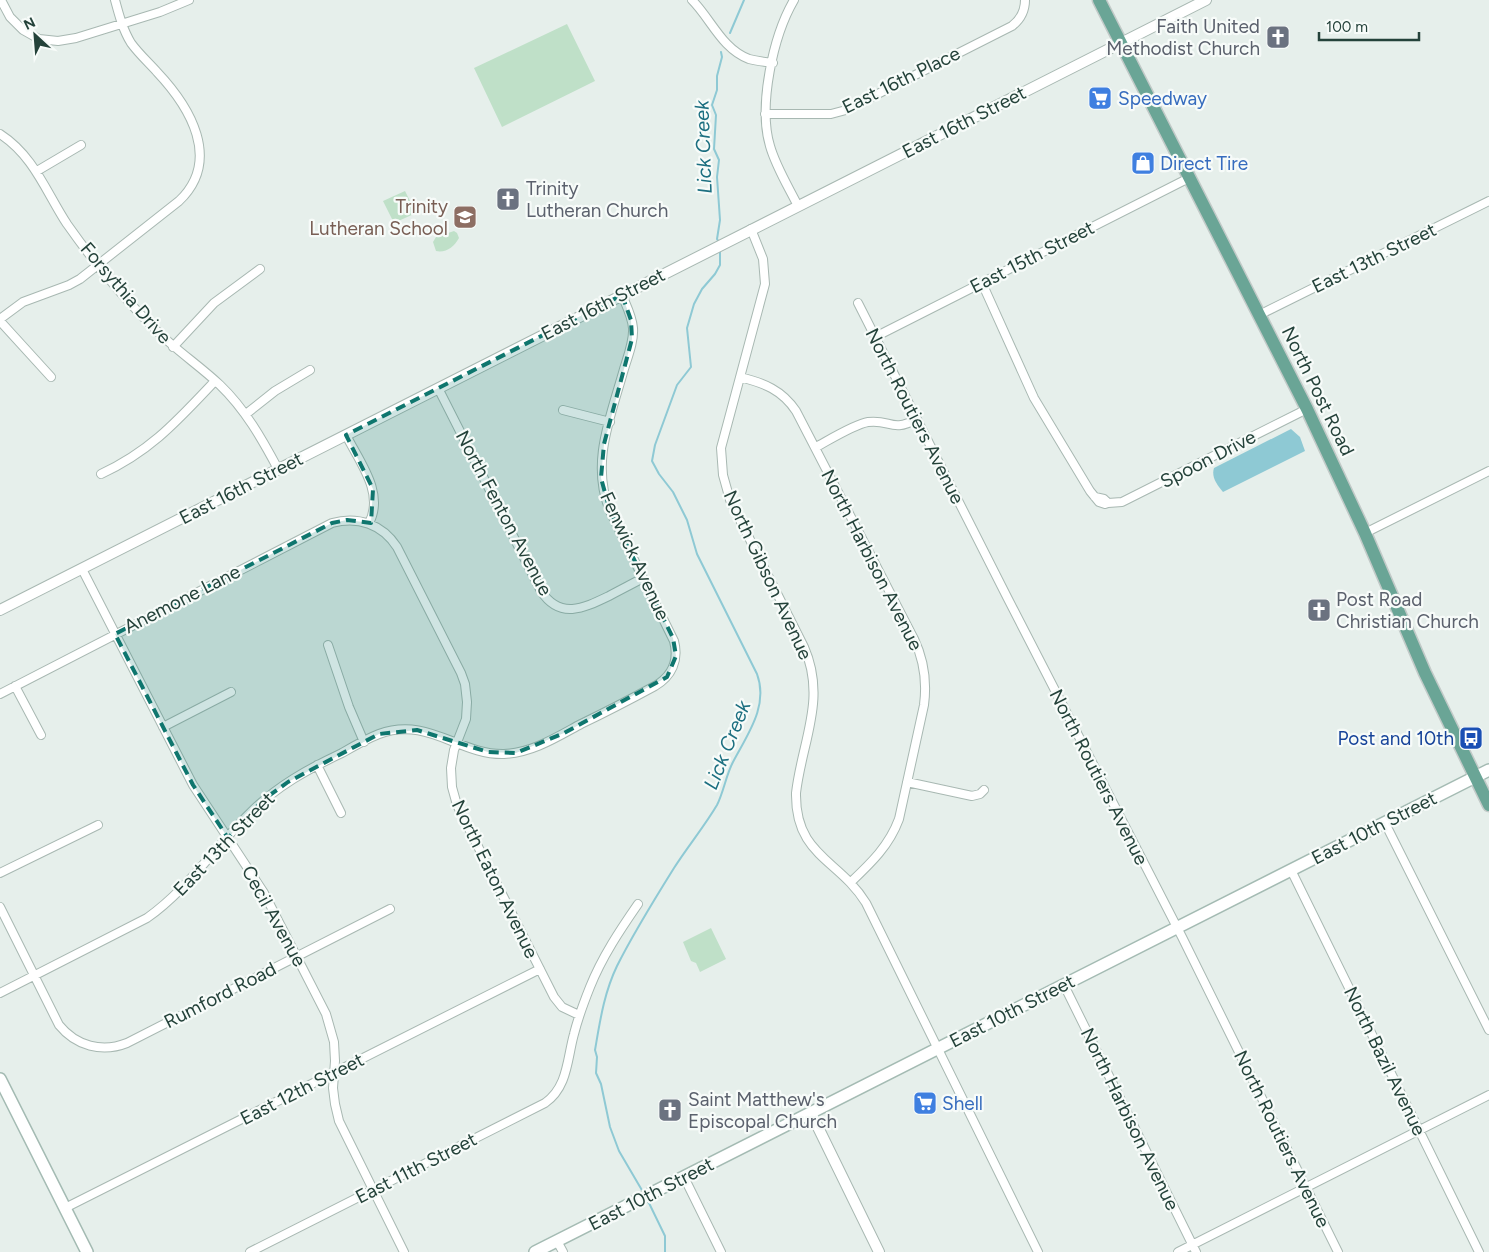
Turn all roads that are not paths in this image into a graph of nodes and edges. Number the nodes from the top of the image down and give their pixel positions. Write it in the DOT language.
graph roads {
  1 [pos="0,0"];
  2 [pos="115,0"];
  3 [pos="189,0"];
  4 [pos="692,0"];
  5 [pos="794,0"];
  6 [pos="1025,0"];
  7 [pos="1099,0"];
  8 [pos="1206,0"];
  9 [pos="122,24"];
  10 [pos="1120,42"];
  11 [pos="773,63"];
  12 [pos="765,114"];
  13 [pos="0,134"];
  14 [pos="81,145"];
  15 [pos="37,171"];
  16 [pos="1189,178"];
  17 [pos="1489,200"];
  18 [pos="798,206"];
  19 [pos="751,229"];
  20 [pos="99,265"];
  21 [pos="260,270"];
  22 [pos="982,283"];
  23 [pos="622,295"];
  24 [pos="858,303"];
  25 [pos="1259,315"];
  26 [pos="0,320"];
  27 [pos="875,337"];
  28 [pos="173,346"];
  29 [pos="310,370"];
  30 [pos="50,377"];
  31 [pos="740,377"];
  32 [pos="215,381"];
  33 [pos="438,388"];
  34 [pos="1307,409"];
  35 [pos="563,410"];
  36 [pos="246,414"];
  37 [pos="917,419"];
  38 [pos="610,422"];
  39 [pos="346,434"];
  40 [pos="816,447"];
  41 [pos="278,469"];
  42 [pos="1489,471"];
  43 [pos="102,474"];
  44 [pos="369,523"];
  45 [pos="1365,532"];
  46 [pos="82,569"];
  47 [pos="643,578"];
  48 [pos="0,610"];
  49 [pos="115,634"];
  50 [pos="328,645"];
  51 [pos="671,670"];
  52 [pos="15,686"];
  53 [pos="231,692"];
  54 [pos="0,694"];
  55 [pos="163,727"];
  56 [pos="40,734"];
  57 [pos="364,742"];
  58 [pos="458,742"];
  59 [pos="317,765"];
  60 [pos="1489,770"];
  61 [pos="1476,777"];
  62 [pos="907,782"];
  63 [pos="984,790"];
  64 [pos="1489,805"];
  65 [pos="341,813"];
  66 [pos="1385,823"];
  67 [pos="98,825"];
  68 [pos="228,838"];
  69 [pos="1291,870"];
  70 [pos="0,873"];
  71 [pos="850,882"];
  72 [pos="638,904"];
  73 [pos="0,907"];
  74 [pos="390,910"];
  75 [pos="1177,928"];
  76 [pos="297,956"];
  77 [pos="540,969"];
  78 [pos="34,976"];
  79 [pos="1064,985"];
  80 [pos="0,993"];
  81 [pos="579,1015"];
  82 [pos="1489,1030"];
  83 [pos="938,1049"];
  84 [pos="334,1073"];
  85 [pos="0,1079"];
  86 [pos="1489,1095"];
  87 [pos="811,1113"];
  88 [pos="1419,1130"];
  89 [pos="684,1177"];
  90 [pos="1306,1187"];
  91 [pos="373,1190"];
  92 [pos="65,1208"];
  93 [pos="557,1241"];
  94 [pos="1194,1248"];
  95 [pos="87,1252"];
  96 [pos="250,1252"];
  97 [pos="404,1252"];
  98 [pos="535,1252"];
  99 [pos="563,1252"];
  100 [pos="721,1252"];
  101 [pos="879,1252"];
  102 [pos="1038,1252"];
  103 [pos="1178,1252"];
  104 [pos="1338,1252"];
  105 [pos="1479,1252"];
  1 -- 9 [label="street"];
  2 -- 9 [label="street"];
  3 -- 9 [label="street"];
  4 -- 11 [label="street"];
  5 -- 11 [label="street"];
  6 -- 12 [label="street, East 16th Place"];
  7 -- 10 [label="main road, North Post Road"];
  8 -- 10 [label="street, East 16th Street"];
  9 -- 20 [label="street"];
  10 -- 16 [label="main road, North Post Road"];
  10 -- 18 [label="street, East 16th Street"];
  11 -- 12 [label="street"];
  12 -- 18 [label="street"];
  13 -- 15 [label="street, Forsythia Drive"];
  14 -- 15 [label="street"];
  15 -- 20 [label="street, Forsythia Drive"];
  16 -- 22 [label="street, East 15th Street"];
  16 -- 25 [label="main road, North Post Road"];
  17 -- 25 [label="street, East 13th Street"];
  18 -- 19 [label="street, East 16th Street"];
  19 -- 23 [label="street, East 16th Street"];
  19 -- 31 [label="street, North Gibson Avenue"];
  20 -- 26 [label="street"];
  20 -- 28 [label="street, Forsythia Drive"];
  21 -- 28 [label="street"];
  22 -- 27 [label="street, East 15th Street"];
  22 -- 34 [label="street, Spoon Drive"];
  23 -- 33 [label="street, East 16th Street"];
  23 -- 38 [label="street, Fenwick Avenue"];
  24 -- 27 [label="street, North Routiers Avenue"];
  25 -- 34 [label="main road, North Post Road"];
  26 -- 30 [label="street"];
  27 -- 37 [label="street, North Routiers Avenue"];
  28 -- 32 [label="street, Forsythia Drive"];
  29 -- 36 [label="street"];
  31 -- 40 [label="street, North Harbison Avenue"];
  31 -- 71 [label="street, North Gibson Avenue"];
  32 -- 36 [label="street, Forsythia Drive"];
  32 -- 43 [label="street"];
  33 -- 39 [label="street, East 16th Street"];
  33 -- 47 [label="street, North Fenton Avenue"];
  34 -- 45 [label="main road, North Post Road"];
  35 -- 38 [label="street"];
  36 -- 41 [label="street, Forsythia Drive"];
  37 -- 40 [label="street"];
  37 -- 75 [label="street, North Routiers Avenue"];
  38 -- 47 [label="street, Fenwick Avenue"];
  39 -- 41 [label="street, East 16th Street"];
  39 -- 44 [label="street"];
  40 -- 62 [label="street, North Harbison Avenue"];
  41 -- 46 [label="street, East 16th Street"];
  42 -- 45 [label="street"];
  44 -- 49 [label="street, Anemone Lane"];
  44 -- 58 [label="street, North Eaton Avenue"];
  45 -- 61 [label="main road, North Post Road"];
  46 -- 48 [label="street, East 16th Street"];
  46 -- 49 [label="street, Cecil Avenue"];
  47 -- 51 [label="street, Fenwick Avenue"];
  49 -- 52 [label="street, Anemone Lane"];
  49 -- 55 [label="street, Cecil Avenue"];
  50 -- 57 [label="street"];
  51 -- 58 [label="street, East 13th Street"];
  52 -- 54 [label="street, Anemone Lane"];
  52 -- 56 [label="street"];
  53 -- 55 [label="street"];
  55 -- 68 [label="street, Cecil Avenue"];
  57 -- 58 [label="street, East 13th Street"];
  57 -- 59 [label="street, East 13th Street"];
  58 -- 77 [label="street, North Eaton Avenue"];
  59 -- 65 [label="street"];
  59 -- 68 [label="street, East 13th Street"];
  60 -- 61 [label="main road, East 10th Street"];
  61 -- 64 [label="main road, North Post Road"];
  61 -- 66 [label="main road, East 10th Street"];
  62 -- 63 [label="street"];
  62 -- 71 [label="street, North Harbison Avenue"];
  66 -- 69 [label="main road, East 10th Street"];
  66 -- 82 [label="street"];
  67 -- 70 [label="street"];
  68 -- 76 [label="street, Cecil Avenue"];
  68 -- 78 [label="street, East 13th Street"];
  69 -- 75 [label="main road, East 10th Street"];
  69 -- 88 [label="street, North Bazil Avenue"];
  71 -- 83 [label="street, North Gibson Avenue"];
  72 -- 81 [label="street, East 11th Street"];
  73 -- 78 [label="street"];
  74 -- 76 [label="street, Rumford Road"];
  75 -- 79 [label="main road, East 10th Street"];
  75 -- 90 [label="street, North Routiers Avenue"];
  76 -- 78 [label="street, Rumford Road"];
  76 -- 84 [label="street, Cecil Avenue"];
  77 -- 81 [label="street, North Eaton Avenue"];
  77 -- 84 [label="street, East 12th Street"];
  78 -- 80 [label="street, East 13th Street"];
  79 -- 83 [label="main road, East 10th Street"];
  79 -- 94 [label="street, North Harbison Avenue"];
  81 -- 91 [label="street, East 11th Street"];
  83 -- 87 [label="main road, East 10th Street"];
  83 -- 102 [label="street, North Gibson Avenue"];
  84 -- 91 [label="street, Cecil Avenue"];
  84 -- 92 [label="street, East 12th Street"];
  85 -- 92 [label="main road"];
  86 -- 88 [label="street"];
  87 -- 89 [label="main road, East 10th Street"];
  87 -- 101 [label="street"];
  88 -- 90 [label="street"];
  88 -- 105 [label="street, North Bazil Avenue"];
  89 -- 93 [label="main road, East 10th Street"];
  89 -- 100 [label="street"];
  90 -- 94 [label="street"];
  90 -- 104 [label="street, North Routiers Avenue"];
  91 -- 96 [label="street, East 11th Street"];
  91 -- 97 [label="street, Cecil Avenue"];
  92 -- 95 [label="main road"];
  93 -- 98 [label="main road, East 10th Street"];
  93 -- 99 [label="street"];
  94 -- 103 [label="street"];
}
